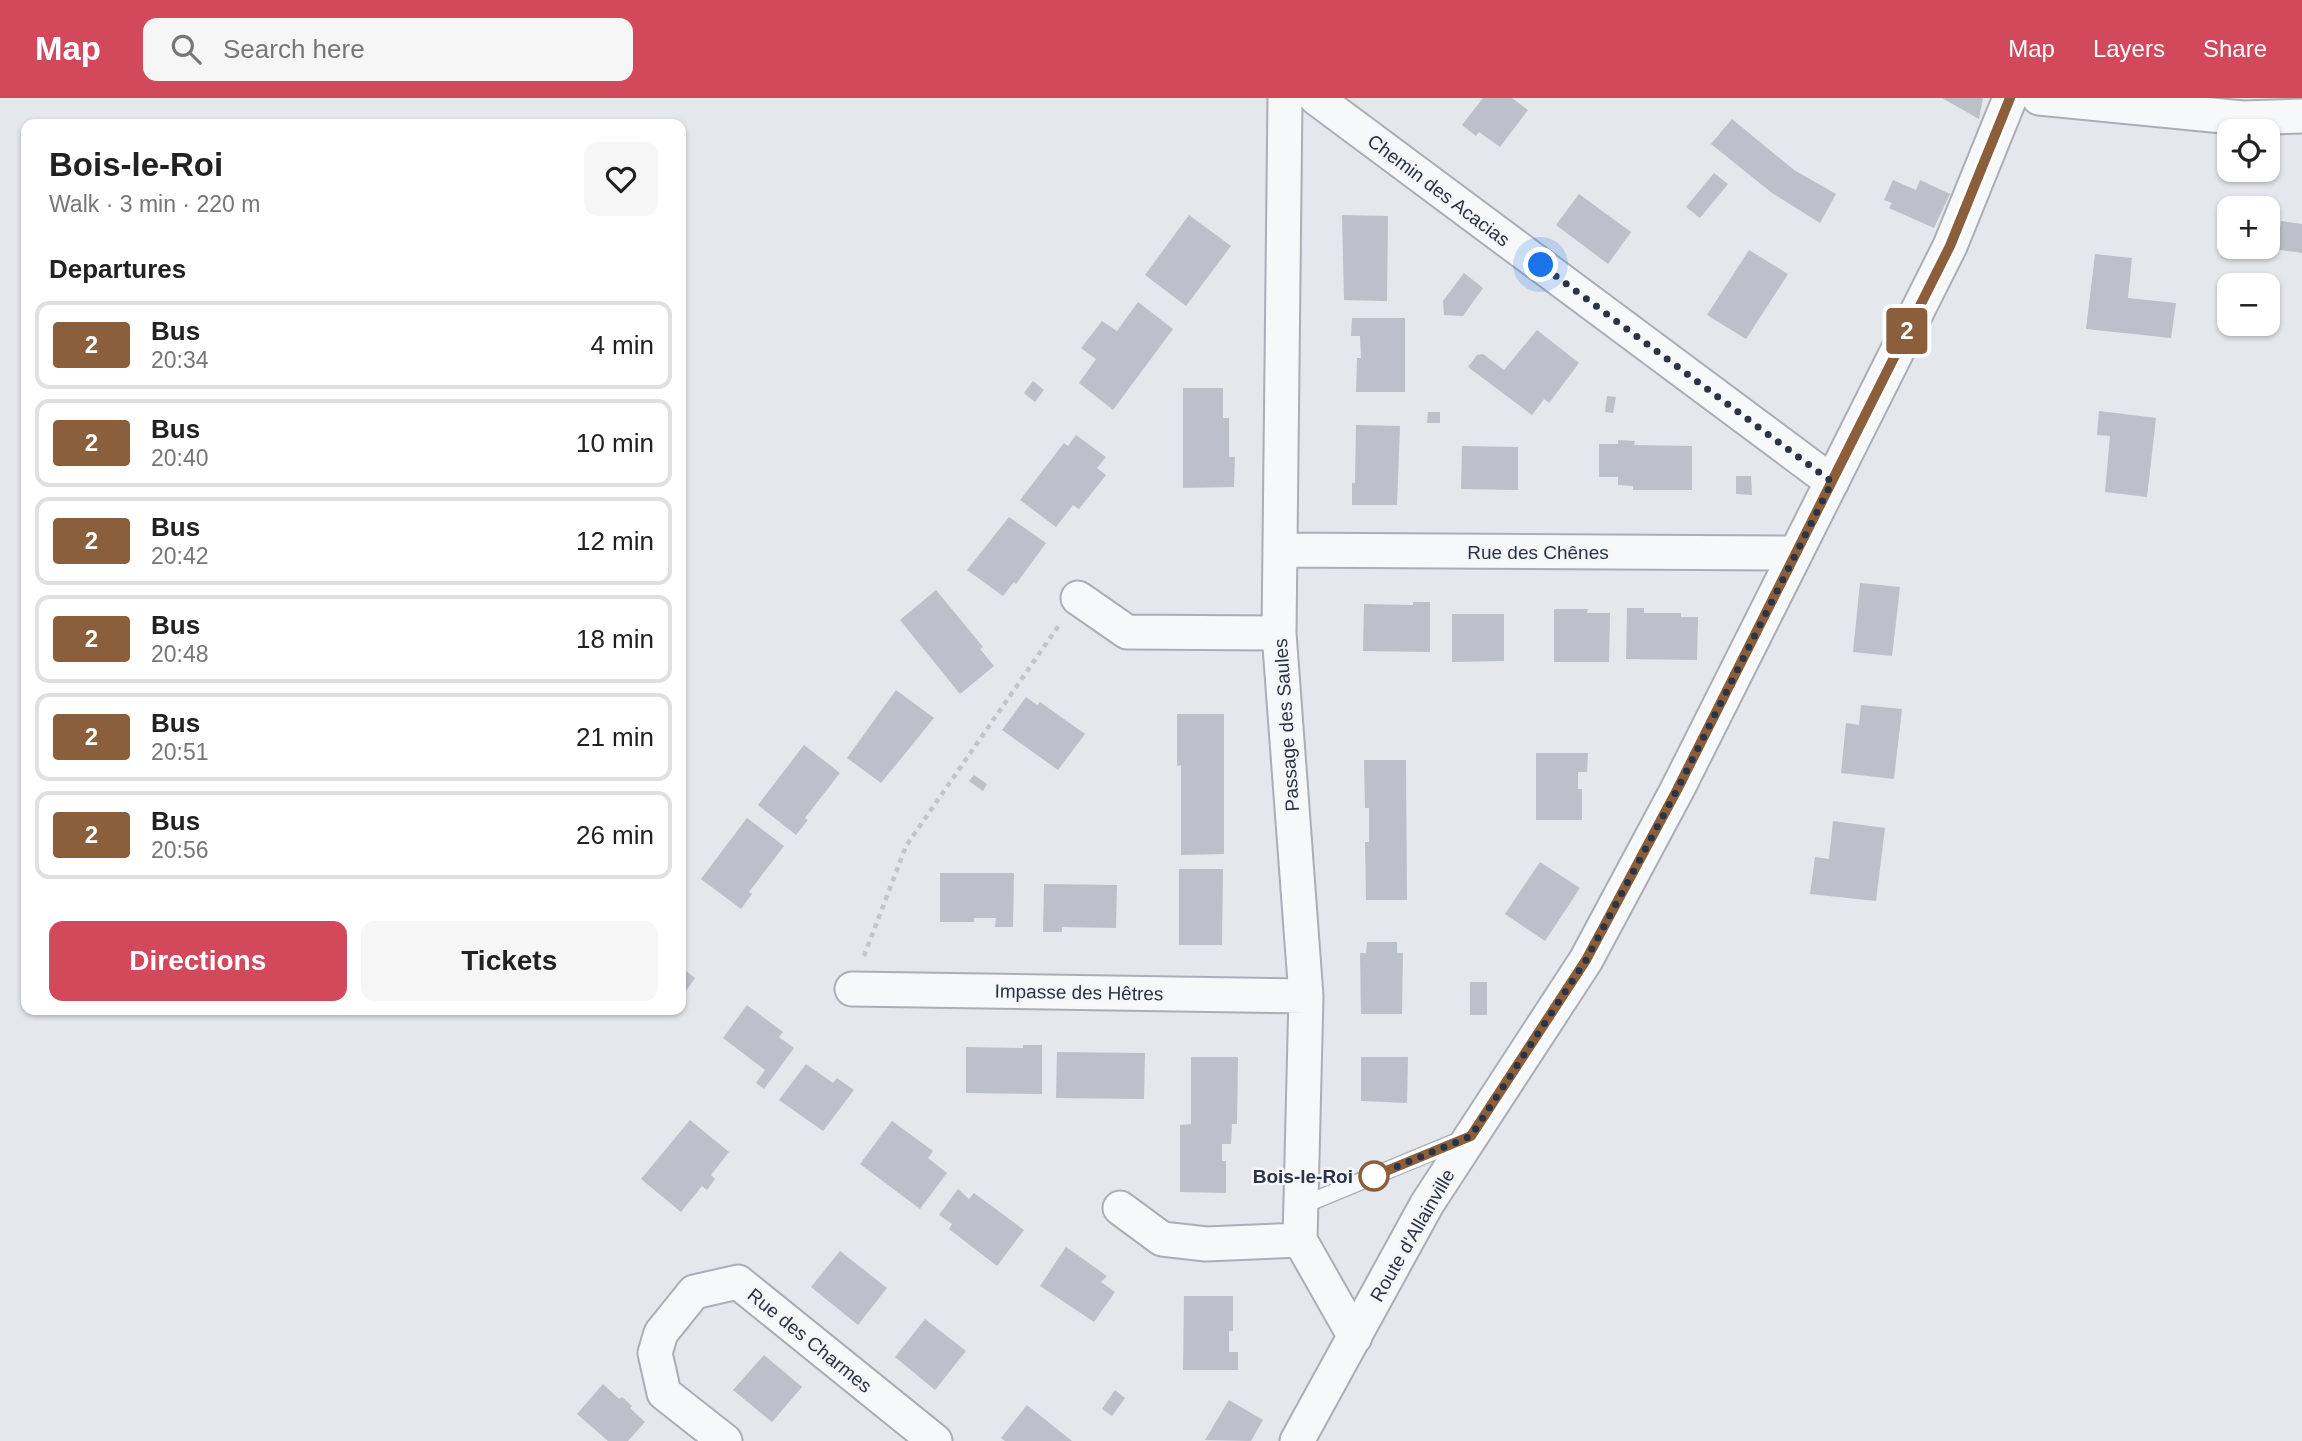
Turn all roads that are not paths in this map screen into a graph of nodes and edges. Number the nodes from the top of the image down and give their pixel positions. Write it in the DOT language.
graph roads {
  1 [pos="1284,98"];
  2 [pos="1316,98"];
  3 [pos="2010,98"];
  4 [pos="2039,98"];
  5 [pos="2302,116"];
  6 [pos="1832,482"];
  7 [pos="1280,550"];
  8 [pos="1796,553"];
  9 [pos="1078,598"];
  10 [pos="1279,632"];
  11 [pos="852,989"];
  12 [pos="1306,996"];
  13 [pos="1471,1136"];
  14 [pos="1301,1206"];
  15 [pos="1120,1208"];
  16 [pos="1300,1240"];
  17 [pos="1355,1337"];
  18 [pos="725,1441"];
  19 [pos="935,1441"];
  20 [pos="1297,1441"];
  1 -- 7 [label="street, Passage des Saules"];
  2 -- 6 [label="street, Chemin des Acacias"];
  3 -- 6 [label="street, Route d'Allainville"];
  4 -- 5 [label="street"];
  6 -- 8 [label="street, Route d'Allainville"];
  7 -- 8 [label="street, Rue des Chênes"];
  7 -- 10 [label="street, Passage des Saules"];
  8 -- 13 [label="street, Route d'Allainville"];
  9 -- 10 [label="street"];
  10 -- 12 [label="street, Passage des Saules"];
  11 -- 12 [label="street, Impasse des Hêtres"];
  12 -- 14 [label="street, Passage des Saules"];
  13 -- 14 [label="lane"];
  13 -- 17 [label="street, Route d'Allainville"];
  14 -- 16 [label="street, Passage des Saules"];
  15 -- 16 [label="street"];
  16 -- 17 [label="street"];
  17 -- 20 [label="street, Route d'Allainville"];
  18 -- 19 [label="street, Rue des Charmes"];
}
